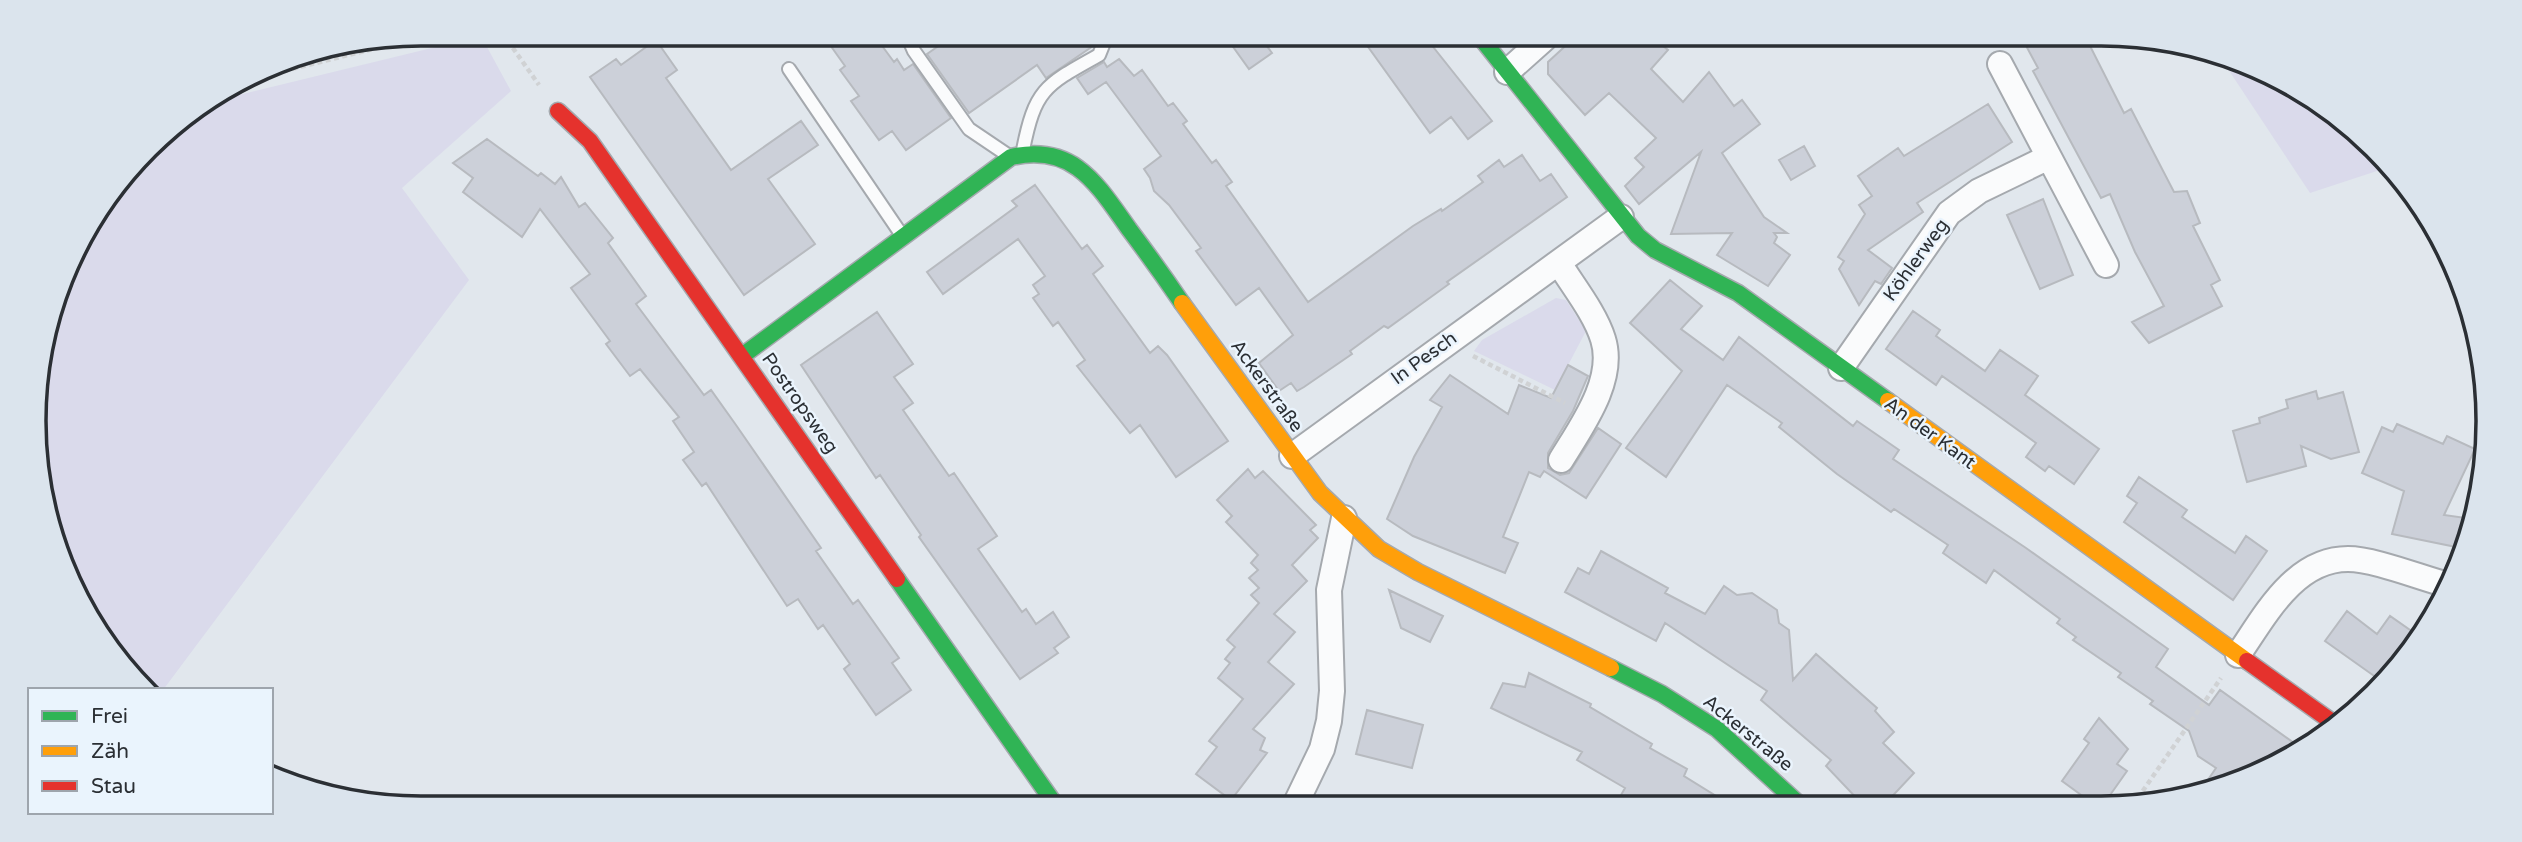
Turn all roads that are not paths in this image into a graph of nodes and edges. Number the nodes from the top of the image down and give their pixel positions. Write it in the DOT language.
graph roads {
  1 [pos="912,46"];
  2 [pos="1103,46"];
  3 [pos="1487,46"];
  4 [pos="1536,46"];
  5 [pos="2000,64"];
  6 [pos="789,69"];
  7 [pos="1507,72"];
  8 [pos="558,111"];
  9 [pos="1016,155"];
  10 [pos="2049,156"];
  11 [pos="1621,216"];
  12 [pos="903,237"];
  13 [pos="1559,263"];
  14 [pos="2106,265"];
  15 [pos="742,356"];
  16 [pos="1841,368"];
  17 [pos="1292,456"];
  18 [pos="1561,460"];
  19 [pos="1344,518"];
  20 [pos="2440,583"];
  21 [pos="2238,654"];
  22 [pos="2329,720"];
  23 [pos="1049,796"];
  24 [pos="1299,796"];
  25 [pos="1790,796"];
  1 -- 9 [label="lane"];
  2 -- 9 [label="lane"];
  3 -- 7 [label="street, An der Kant"];
  4 -- 7 [label="street"];
  5 -- 10 [label="street"];
  6 -- 12 [label="lane"];
  7 -- 11 [label="street, An der Kant"];
  8 -- 15 [label="street, Postropsweg"];
  9 -- 12 [label="street"];
  9 -- 17 [label="street, Ackerstraße"];
  10 -- 14 [label="street"];
  10 -- 16 [label="street, Köhlerweg"];
  11 -- 13 [label="street, In Pesch"];
  11 -- 16 [label="street, An der Kant"];
  12 -- 15 [label="street"];
  13 -- 17 [label="street, In Pesch"];
  13 -- 18 [label="street"];
  15 -- 23 [label="street, Postropsweg"];
  16 -- 21 [label="street, An der Kant"];
  17 -- 19 [label="street, Ackerstraße"];
  19 -- 24 [label="street"];
  19 -- 25 [label="street, Ackerstraße"];
  20 -- 21 [label="street"];
  21 -- 22 [label="street, An der Kant"];
}
